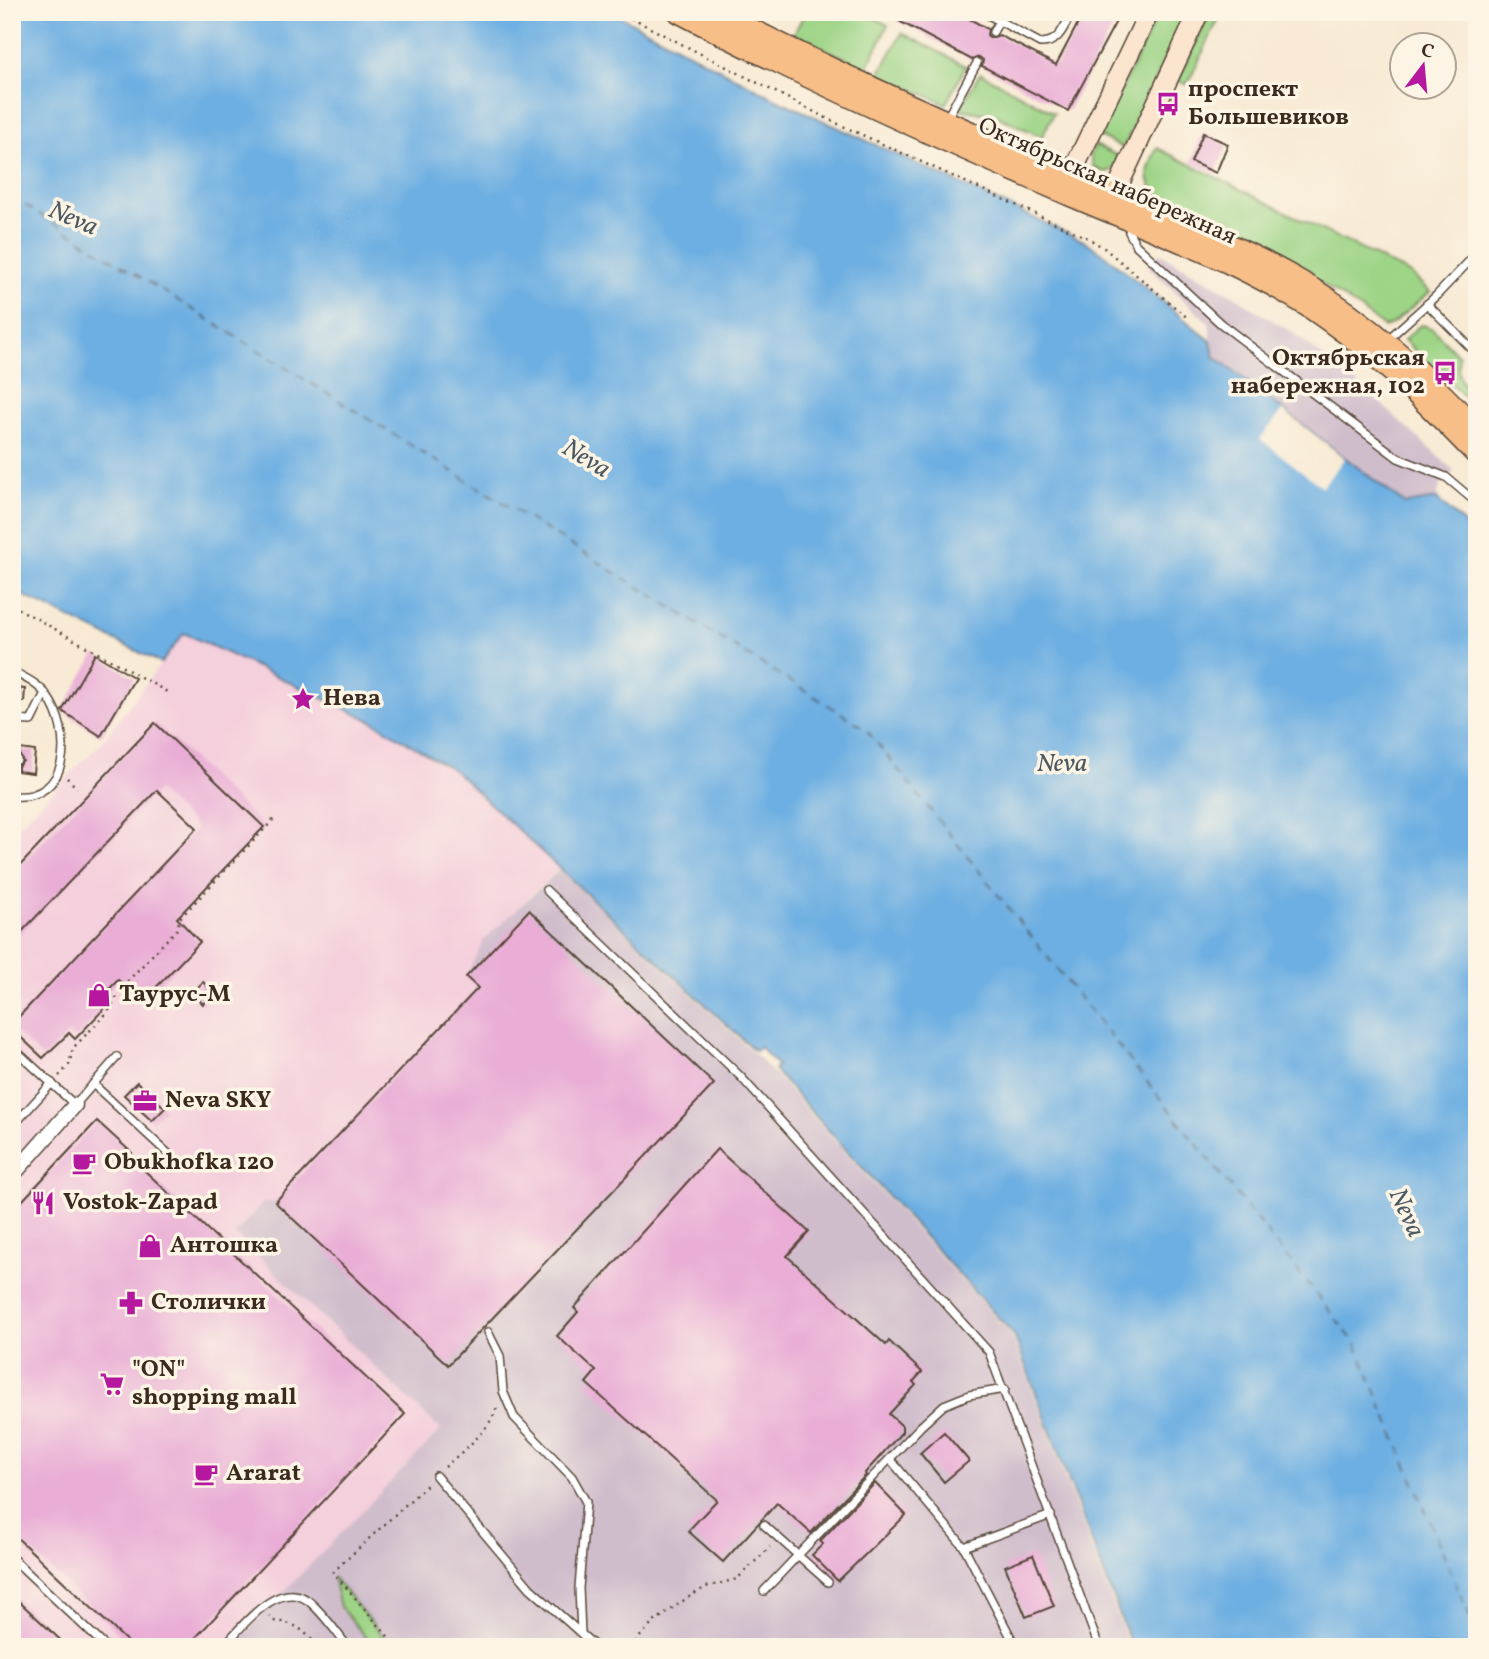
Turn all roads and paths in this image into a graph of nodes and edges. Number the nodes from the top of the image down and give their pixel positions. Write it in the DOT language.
graph roads {
  1 [pos="619,12"];
  2 [pos="679,12"];
  3 [pos="717,12"];
  4 [pos="983,12"];
  5 [pos="1072,12"];
  6 [pos="1149,12"];
  7 [pos="1199,12"];
  8 [pos="999,21"];
  9 [pos="993,32"];
  10 [pos="976,62"];
  11 [pos="946,121"];
  12 [pos="1066,184"];
  13 [pos="1110,203"];
  14 [pos="1133,223"];
  15 [pos="1477,253"];
  16 [pos="1427,304"];
  17 [pos="1189,319"];
  18 [pos="1385,342"];
  19 [pos="1477,354"];
  20 [pos="1477,430"];
  21 [pos="1477,455"];
  22 [pos="1477,503"];
  23 [pos="12,605"];
  24 [pos="12,671"];
  25 [pos="169,692"];
  26 [pos="45,693"];
  27 [pos="12,720"];
  28 [pos="12,796"];
  29 [pos="276,817"];
  30 [pos="546,890"];
  31 [pos="12,1047"];
  32 [pos="117,1057"];
  33 [pos="52,1083"];
  34 [pos="93,1084"];
  35 [pos="75,1105"];
  36 [pos="12,1127"];
  37 [pos="175,1160"];
  38 [pos="12,1176"];
  39 [pos="488,1332"];
  40 [pos="1005,1389"];
  41 [pos="503,1391"];
  42 [pos="890,1459"];
  43 [pos="436,1476"];
  44 [pos="1051,1515"];
  45 [pos="764,1525"];
  46 [pos="779,1539"];
  47 [pos="964,1546"];
  48 [pos="798,1556"];
  49 [pos="12,1558"];
  50 [pos="828,1582"];
  51 [pos="764,1591"];
  52 [pos="263,1607"];
  53 [pos="581,1633"];
  54 [pos="390,1638"];
  55 [pos="106,1647"];
  56 [pos="223,1647"];
  57 [pos="318,1647"];
  58 [pos="348,1647"];
  59 [pos="382,1647"];
  60 [pos="397,1647"];
  61 [pos="596,1647"];
  62 [pos="630,1647"];
  63 [pos="1016,1647"];
  64 [pos="1099,1647"];
  1 -- 17 [label="path"];
  2 -- 12 [label="main road, Октябрьская набережная"];
  3 -- 11 [label="main road, Октябрьская набережная"];
  4 -- 8 [label="lane"];
  5 -- 8 [label="lane"];
  6 -- 12 [label="main road"];
  7 -- 13 [label="main road"];
  8 -- 9 [label="lane"];
  10 -- 11 [label="lane"];
  11 -- 12 [label="main road, Октябрьская набережная"];
  12 -- 13 [label="main road, Октябрьская набережная"];
  13 -- 14 [label="main road, Октябрьская набережная"];
  13 -- 18 [label="main road, Октябрьская набережная"];
  14 -- 21 [label="main road, Октябрьская набережная"];
  14 -- 22 [label="lane"];
  15 -- 16 [label="lane"];
  16 -- 18 [label="lane"];
  16 -- 19 [label="lane"];
  18 -- 20 [label="main road, Октябрьская набережная"];
  23 -- 25 [label="path"];
  24 -- 26 [label="lane"];
  26 -- 27 [label="lane"];
  26 -- 28 [label="lane"];
  29 -- 33 [label="path"];
  30 -- 40 [label="lane"];
  31 -- 33 [label="lane"];
  32 -- 34 [label="lane"];
  33 -- 35 [label="lane"];
  33 -- 36 [label="lane"];
  34 -- 35 [label="lane"];
  34 -- 37 [label="lane"];
  35 -- 38 [label="street"];
  39 -- 41 [label="lane"];
  40 -- 42 [label="lane"];
  40 -- 44 [label="lane"];
  41 -- 43 [label="path"];
  41 -- 53 [label="lane"];
  42 -- 47 [label="lane"];
  42 -- 48 [label="lane"];
  43 -- 53 [label="lane"];
  43 -- 54 [label="path"];
  44 -- 47 [label="lane"];
  44 -- 64 [label="lane"];
  45 -- 46 [label="lane"];
  46 -- 48 [label="lane"];
  46 -- 62 [label="path"];
  47 -- 63 [label="lane"];
  48 -- 50 [label="lane"];
  48 -- 51 [label="lane"];
  49 -- 55 [label="lane"];
  52 -- 56 [label="lane"];
  52 -- 57 [label="path"];
  52 -- 58 [label="lane"];
  53 -- 61 [label="lane"];
  54 -- 59 [label="path"];
  54 -- 60 [label="path"];
}
